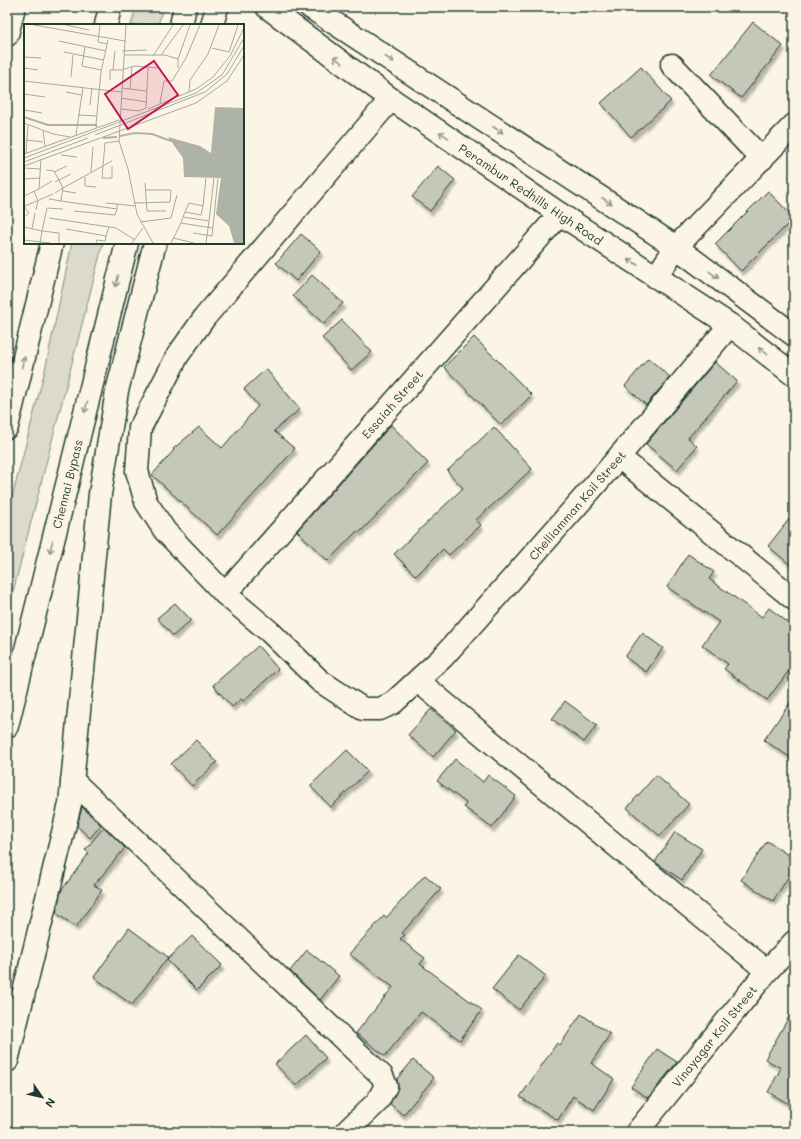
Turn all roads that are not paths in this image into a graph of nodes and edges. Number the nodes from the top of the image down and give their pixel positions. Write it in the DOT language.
graph roads {
  1 [pos="14,7"];
  2 [pos="110,7"];
  3 [pos="185,7"];
  4 [pos="217,7"];
  5 [pos="310,7"];
  6 [pos="268,8"];
  7 [pos="106,24"];
  8 [pos="180,24"];
  9 [pos="212,24"];
  10 [pos="7,35"];
  11 [pos="672,65"];
  12 [pos="391,99"];
  13 [pos="794,125"];
  14 [pos="762,159"];
  15 [pos="560,214"];
  16 [pos="52,244"];
  17 [pos="127,244"];
  18 [pos="155,244"];
  19 [pos="676,247"];
  20 [pos="656,277"];
  21 [pos="730,325"];
  22 [pos="794,336"];
  23 [pos="794,375"];
  24 [pos="7,427"];
  25 [pos="619,457"];
  26 [pos="225,594"];
  27 [pos="794,599"];
  28 [pos="418,681"];
  29 [pos="7,726"];
  30 [pos="72,780"];
  31 [pos="794,942"];
  32 [pos="767,970"];
  33 [pos="7,1061"];
  34 [pos="346,1132"];
  35 [pos="637,1132"];
  1 -- 10 [label="main road"];
  2 -- 7 [label="main road"];
  3 -- 8 [label="main road"];
  4 -- 9 [label="main road"];
  5 -- 19 [label="main road, one-way"];
  12 -- 6 [label="main road, Perambur Redhills High Road, one-way"];
  11 -- 14 [label="main road"];
  15 -- 12 [label="main road, Perambur Redhills High Road, one-way"];
  12 -- 26 [label="main road, Chelliamman Koil Street"];
  13 -- 14 [label="main road"];
  14 -- 19 [label="main road"];
  20 -- 15 [label="main road, Perambur Redhills High Road, one-way"];
  15 -- 26 [label="main road, Essaiah Street"];
  24 -- 16 [label="main road, one-way"];
  17 -- 29 [label="main road, Chennai Bypass, one-way"];
  18 -- 30 [label="main road"];
  19 -- 20 [label="main road"];
  19 -- 22 [label="main road, one-way"];
  20 -- 21 [label="main road, Perambur Redhills High Road"];
  23 -- 21 [label="main road, Perambur Redhills High Road, one-way"];
  21 -- 25 [label="main road, Chelliamman Koil Street"];
  25 -- 27 [label="main road"];
  25 -- 28 [label="main road, Chelliamman Koil Street"];
  26 -- 28 [label="main road, Chelliamman Koil Street"];
  28 -- 32 [label="main road"];
  30 -- 33 [label="main road"];
  30 -- 34 [label="main road"];
  31 -- 32 [label="main road, Vinayagar Koil Street"];
  32 -- 35 [label="main road, Vinayagar Koil Street"];
}
